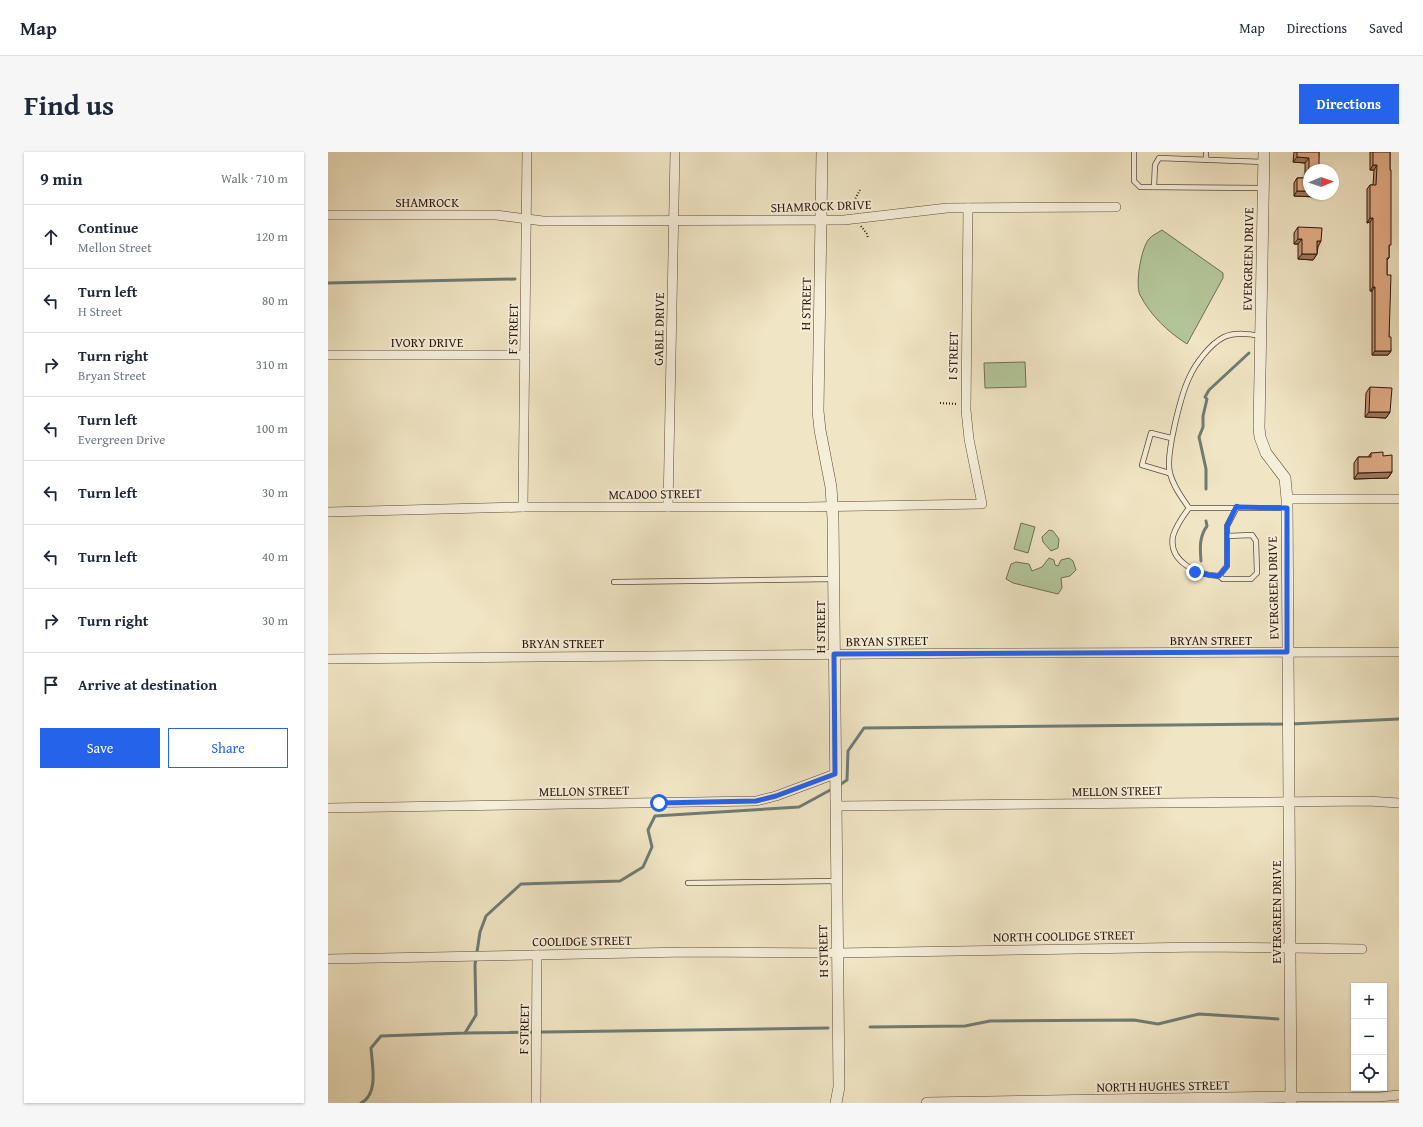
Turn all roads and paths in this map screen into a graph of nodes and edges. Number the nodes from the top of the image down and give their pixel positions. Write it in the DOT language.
graph roads {
  1 [pos="527,152"];
  2 [pos="675,152"];
  3 [pos="822,152"];
  4 [pos="1134,152"];
  5 [pos="1206,152"];
  6 [pos="1264,157"];
  7 [pos="1206,160"];
  8 [pos="1154,187"];
  9 [pos="1263,188"];
  10 [pos="860,190"];
  11 [pos="1116,207"];
  12 [pos="968,208"];
  13 [pos="328,215"];
  14 [pos="527,218"];
  15 [pos="857,219"];
  16 [pos="674,220"];
  17 [pos="821,220"];
  18 [pos="868,238"];
  19 [pos="1261,336"];
  20 [pos="328,355"];
  21 [pos="525,355"];
  22 [pos="940,403"];
  23 [pos="966,404"];
  24 [pos="1171,438"];
  25 [pos="1169,473"];
  26 [pos="1399,499"];
  27 [pos="982,504"];
  28 [pos="1287,504"];
  29 [pos="524,507"];
  30 [pos="668,507"];
  31 [pos="832,507"];
  32 [pos="1236,507"];
  33 [pos="1188,508"];
  34 [pos="328,512"];
  35 [pos="1227,536"];
  36 [pos="1219,576"];
  37 [pos="834,579"];
  38 [pos="614,582"];
  39 [pos="1287,652"];
  40 [pos="1399,652"];
  41 [pos="834,654"];
  42 [pos="328,658"];
  43 [pos="835,777"];
  44 [pos="836,802"];
  45 [pos="1290,802"];
  46 [pos="1399,803"];
  47 [pos="328,808"];
  48 [pos="836,881"];
  49 [pos="688,883"];
  50 [pos="1291,947"];
  51 [pos="1362,948"];
  52 [pos="837,953"];
  53 [pos="537,955"];
  54 [pos="328,959"];
  55 [pos="1399,1095"];
  56 [pos="1291,1100"];
  57 [pos="1088,1102"];
  58 [pos="536,1103"];
  59 [pos="836,1103"];
  60 [pos="927,1103"];
  1 -- 14 [label="street, F STREET"];
  2 -- 16 [label="street, GABLE DRIVE"];
  3 -- 17 [label="street, H STREET"];
  4 -- 8 [label="lane"];
  5 -- 7 [label="lane"];
  6 -- 7 [label="lane"];
  6 -- 9 [label="street, EVERGREEN DRIVE"];
  7 -- 8 [label="lane"];
  8 -- 9 [label="lane"];
  9 -- 19 [label="street, EVERGREEN DRIVE"];
  10 -- 15 [label="path"];
  11 -- 12 [label="street, SHAMROCK DRIVE"];
  12 -- 15 [label="street, SHAMROCK DRIVE"];
  12 -- 23 [label="street, I STREET"];
  13 -- 14 [label="street, SHAMROCK"];
  14 -- 16 [label="street, SHAMROCK DRIVE"];
  14 -- 21 [label="street, F STREET"];
  15 -- 17 [label="street, SHAMROCK DRIVE"];
  15 -- 18 [label="path"];
  16 -- 17 [label="street, SHAMROCK DRIVE"];
  16 -- 30 [label="street, GABLE DRIVE"];
  17 -- 31 [label="street, H STREET"];
  19 -- 24 [label="lane"];
  19 -- 28 [label="street, EVERGREEN DRIVE"];
  20 -- 21 [label="street, IVORY DRIVE"];
  21 -- 29 [label="street, F STREET"];
  22 -- 23 [label="path"];
  23 -- 27 [label="street, I STREET"];
  24 -- 25 [label="lane"];
  24 -- 25 [label="lane"];
  25 -- 33 [label="lane"];
  26 -- 28 [label="street"];
  27 -- 31 [label="street, MCADOO STREET"];
  28 -- 32 [label="lane"];
  28 -- 39 [label="street, EVERGREEN DRIVE"];
  29 -- 30 [label="street, MCADOO STREET"];
  29 -- 34 [label="street, MCADOO STREET"];
  30 -- 31 [label="street, MCADOO STREET"];
  31 -- 37 [label="street, H STREET"];
  32 -- 33 [label="lane"];
  32 -- 35 [label="lane"];
  33 -- 36 [label="lane"];
  35 -- 36 [label="lane"];
  35 -- 36 [label="lane"];
  37 -- 38 [label="lane"];
  37 -- 41 [label="street, H STREET"];
  39 -- 40 [label="street, BRYAN STREET"];
  39 -- 41 [label="street, BRYAN STREET"];
  39 -- 45 [label="street, EVERGREEN DRIVE"];
  41 -- 42 [label="street, BRYAN STREET"];
  41 -- 43 [label="street, H STREET"];
  43 -- 44 [label="street, H STREET"];
  43 -- 47 [label="street, MELLON STREET"];
  44 -- 45 [label="street, MELLON STREET"];
  44 -- 48 [label="street, H STREET"];
  45 -- 46 [label="street, MELLON STREET"];
  45 -- 50 [label="street, EVERGREEN DRIVE"];
  48 -- 49 [label="lane"];
  48 -- 52 [label="street, H STREET"];
  50 -- 51 [label="street, NORTH COOLIDGE STREET"];
  50 -- 52 [label="street, NORTH COOLIDGE STREET"];
  50 -- 56 [label="street, EVERGREEN DRIVE"];
  52 -- 53 [label="street, COOLIDGE STREET"];
  52 -- 59 [label="street, H STREET"];
  53 -- 54 [label="street, COOLIDGE STREET"];
  53 -- 58 [label="street, F STREET"];
  55 -- 56 [label="street, NORTH HUGHES STREET"];
  56 -- 57 [label="street, NORTH HUGHES STREET"];
  57 -- 60 [label="street, NORTH HUGHES STREET"];
}
